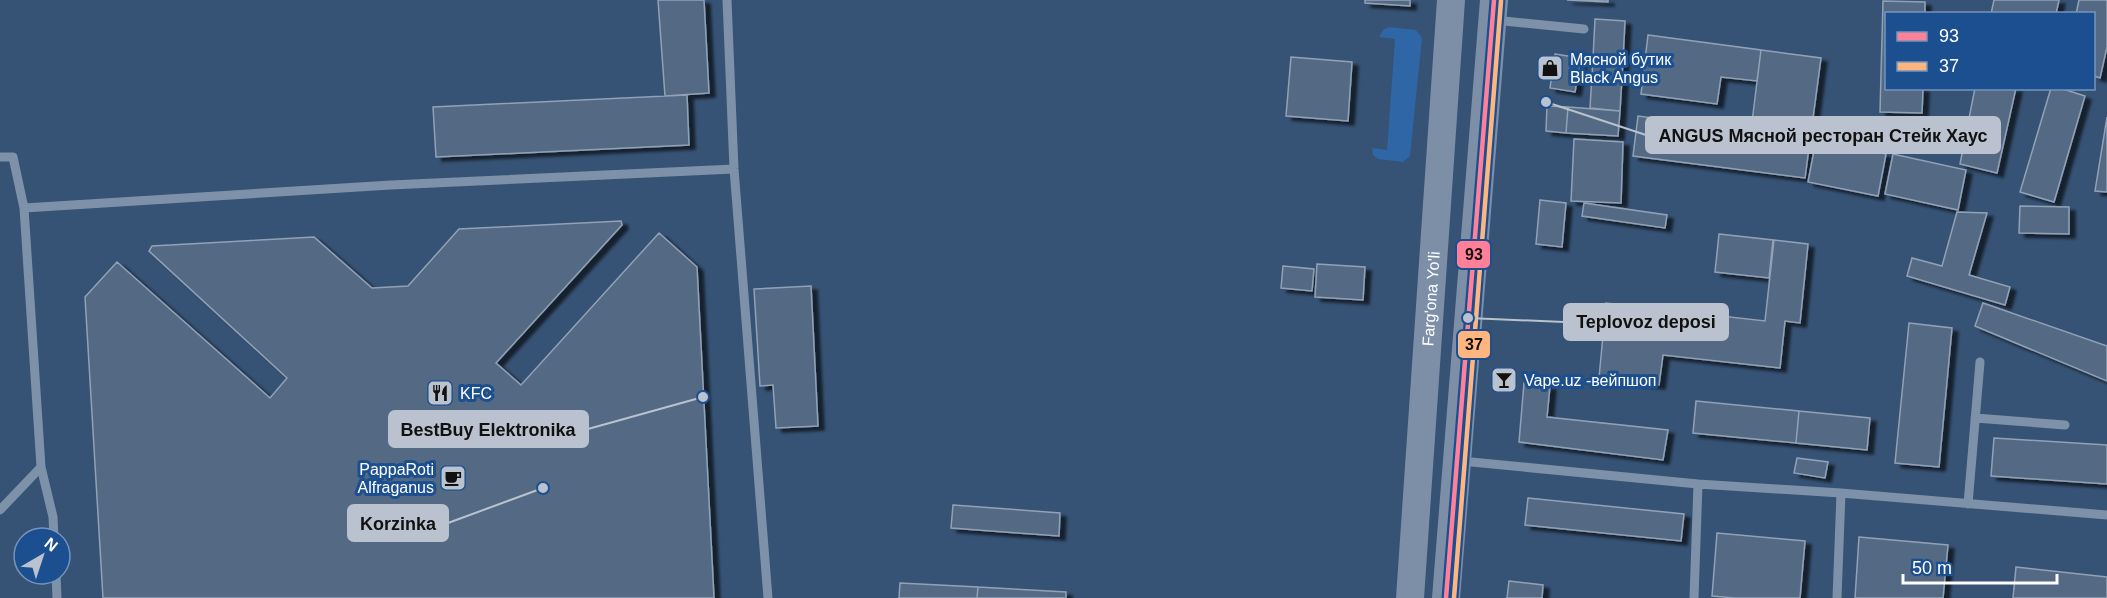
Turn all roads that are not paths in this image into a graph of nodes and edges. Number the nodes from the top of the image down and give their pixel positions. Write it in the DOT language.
graph roads {
  1 [pos="727,0"];
  2 [pos="1451,0"];
  3 [pos="1493,10"];
  4 [pos="1584,29"];
  5 [pos="0,157"];
  6 [pos="734,169"];
  7 [pos="24,208"];
  8 [pos="1980,362"];
  9 [pos="1975,418"];
  10 [pos="2065,425"];
  11 [pos="1457,460"];
  12 [pos="41,467"];
  13 [pos="1698,484"];
  14 [pos="1841,493"];
  15 [pos="1968,504"];
  16 [pos="0,510"];
  17 [pos="2107,515"];
  18 [pos="53,526"];
  19 [pos="768,598"];
  20 [pos="1410,598"];
  21 [pos="1446,598"];
  22 [pos="1694,598"];
  23 [pos="1837,598"];
  1 -- 6 [label="lane"];
  2 -- 20 [label="main road, Farg'ona Yo'li"];
  3 -- 4 [label="lane"];
  3 -- 11 [label="main road"];
  5 -- 7 [label="lane"];
  6 -- 7 [label="lane"];
  6 -- 19 [label="lane"];
  7 -- 12 [label="lane"];
  8 -- 9 [label="lane"];
  9 -- 10 [label="lane"];
  9 -- 15 [label="lane"];
  11 -- 13 [label="lane"];
  11 -- 21 [label="main road"];
  12 -- 16 [label="lane"];
  12 -- 18 [label="lane"];
  13 -- 14 [label="lane"];
  13 -- 22 [label="lane"];
  14 -- 15 [label="lane"];
  14 -- 23 [label="lane"];
  15 -- 17 [label="lane"];
}
